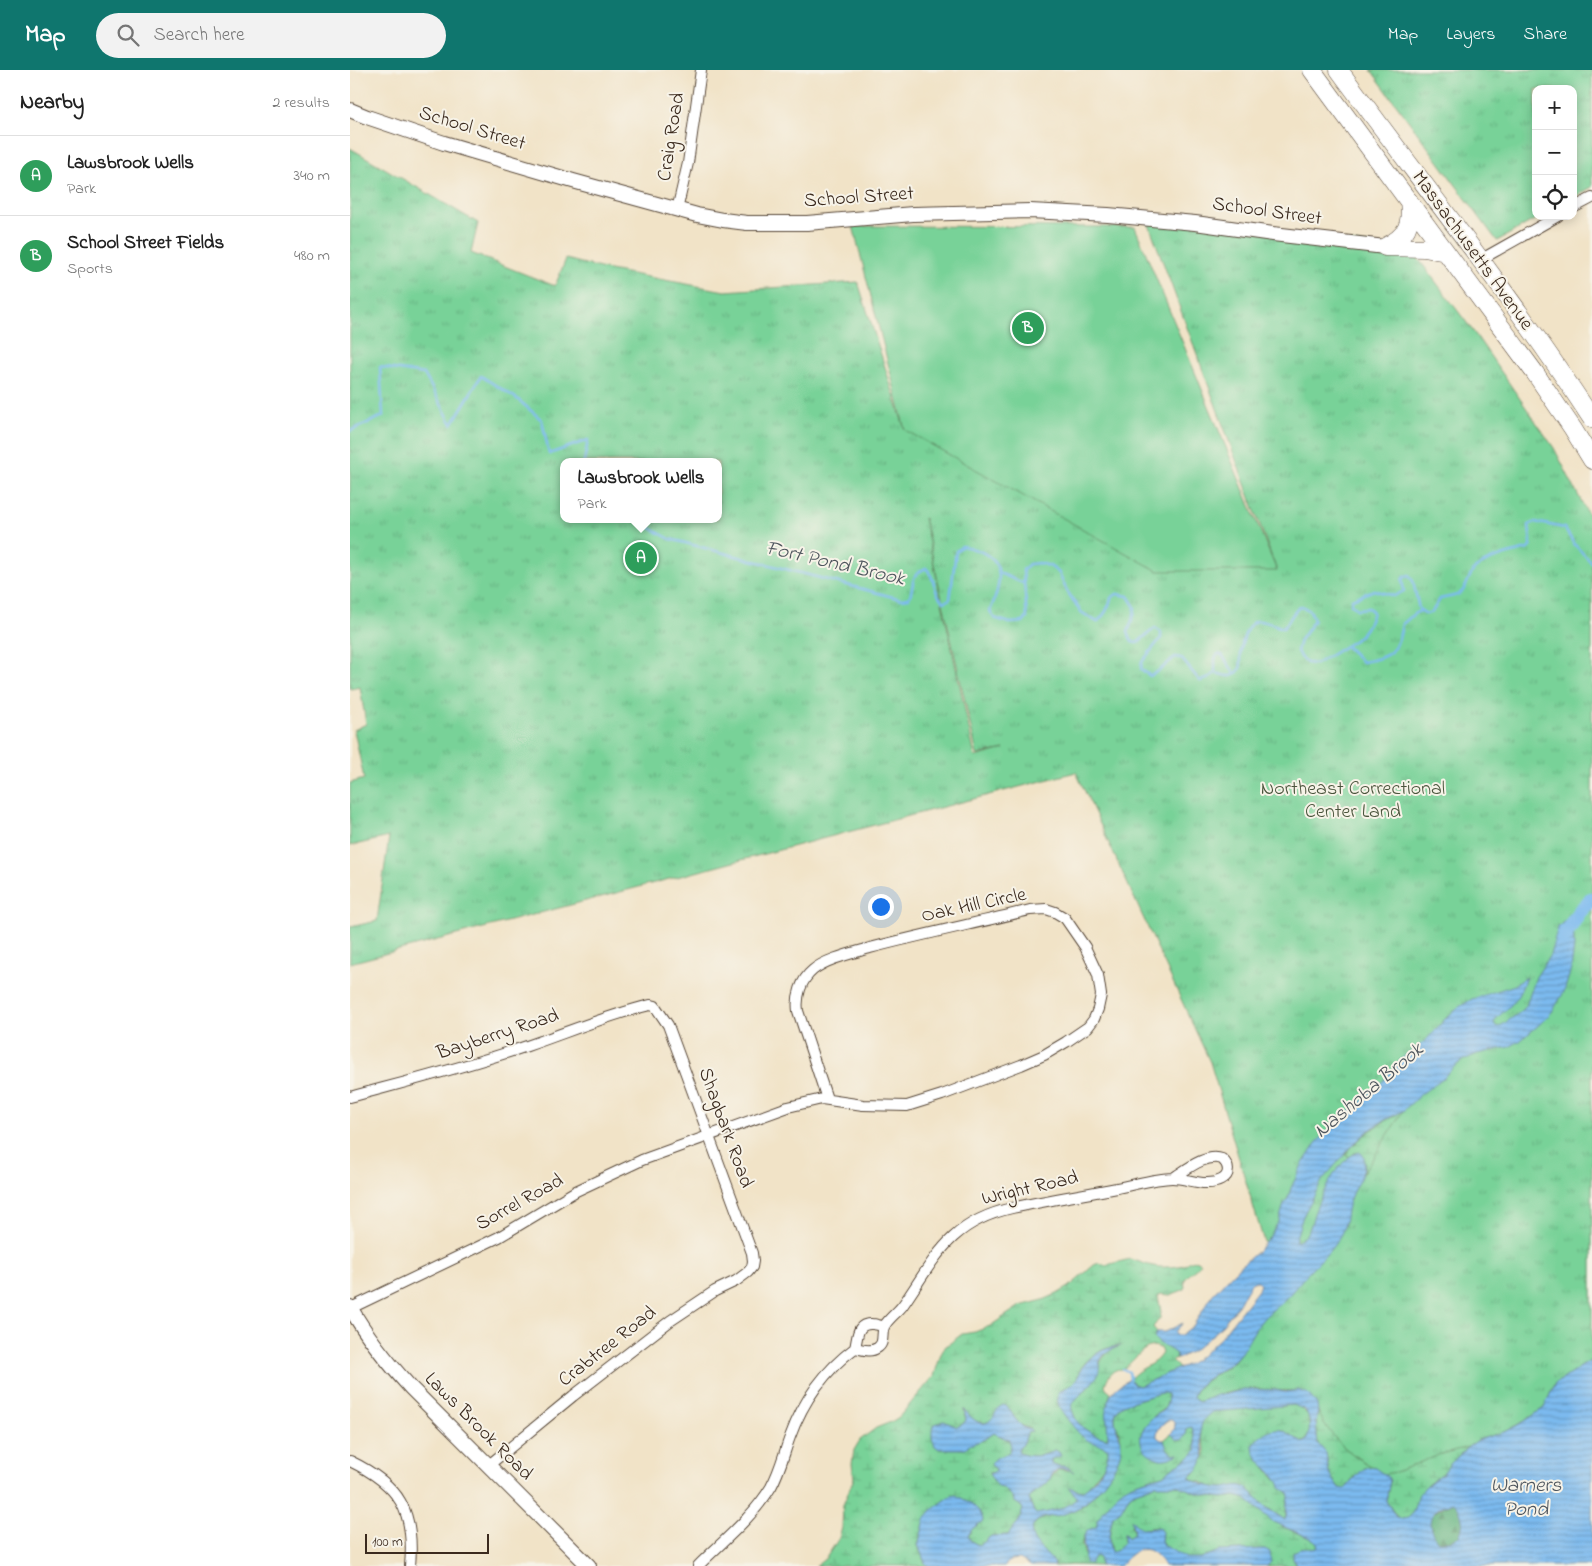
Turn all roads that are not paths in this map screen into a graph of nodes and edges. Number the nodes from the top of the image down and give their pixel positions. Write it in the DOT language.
graph roads {
  1 [pos="701,70"];
  2 [pos="1312,70"];
  3 [pos="1338,70"];
  4 [pos="350,110"];
  5 [pos="1592,198"];
  6 [pos="1409,201"];
  7 [pos="1577,206"];
  8 [pos="677,210"];
  9 [pos="1551,220"];
  10 [pos="1385,247"];
  11 [pos="1446,252"];
  12 [pos="1480,260"];
  13 [pos="1592,419"];
  14 [pos="1592,460"];
  15 [pos="655,1006"];
  16 [pos="350,1097"];
  17 [pos="827,1099"];
  18 [pos="708,1135"];
  19 [pos="1173,1178"];
  20 [pos="752,1265"];
  21 [pos="350,1308"];
  22 [pos="884,1326"];
  23 [pos="855,1348"];
  24 [pos="350,1461"];
  25 [pos="489,1465"];
  26 [pos="410,1566"];
  27 [pos="589,1566"];
  28 [pos="698,1566"];
  1 -- 8 [label="street, Craig Road"];
  2 -- 6 [label="highway, Massachusetts Avenue"];
  3 -- 12 [label="highway, Massachusetts Avenue"];
  4 -- 8 [label="street, School Street"];
  5 -- 7 [label="street"];
  6 -- 10 [label="highway"];
  6 -- 11 [label="highway, Massachusetts Avenue"];
  8 -- 10 [label="street, School Street"];
  9 -- 12 [label="street"];
  10 -- 11 [label="highway"];
  11 -- 14 [label="highway, Massachusetts Avenue"];
  12 -- 13 [label="highway, Massachusetts Avenue"];
  15 -- 16 [label="street, Bayberry Road"];
  15 -- 18 [label="street, Shagbark Road"];
  17 -- 17 [label="street, Oak Hill Circle"];
  17 -- 18 [label="street, Oak Hill Circle"];
  18 -- 20 [label="street, Shagbark Road"];
  18 -- 21 [label="street, Sorrel Road"];
  19 -- 19 [label="street, Wright Road"];
  19 -- 22 [label="street, Wright Road"];
  20 -- 25 [label="street, Crabtree Road"];
  21 -- 25 [label="street, Laws Brook Road"];
  22 -- 23 [label="street"];
  22 -- 23 [label="street, Wright Road"];
  23 -- 28 [label="street"];
  24 -- 26 [label="street"];
  25 -- 27 [label="street, Laws Brook Road"];
}
